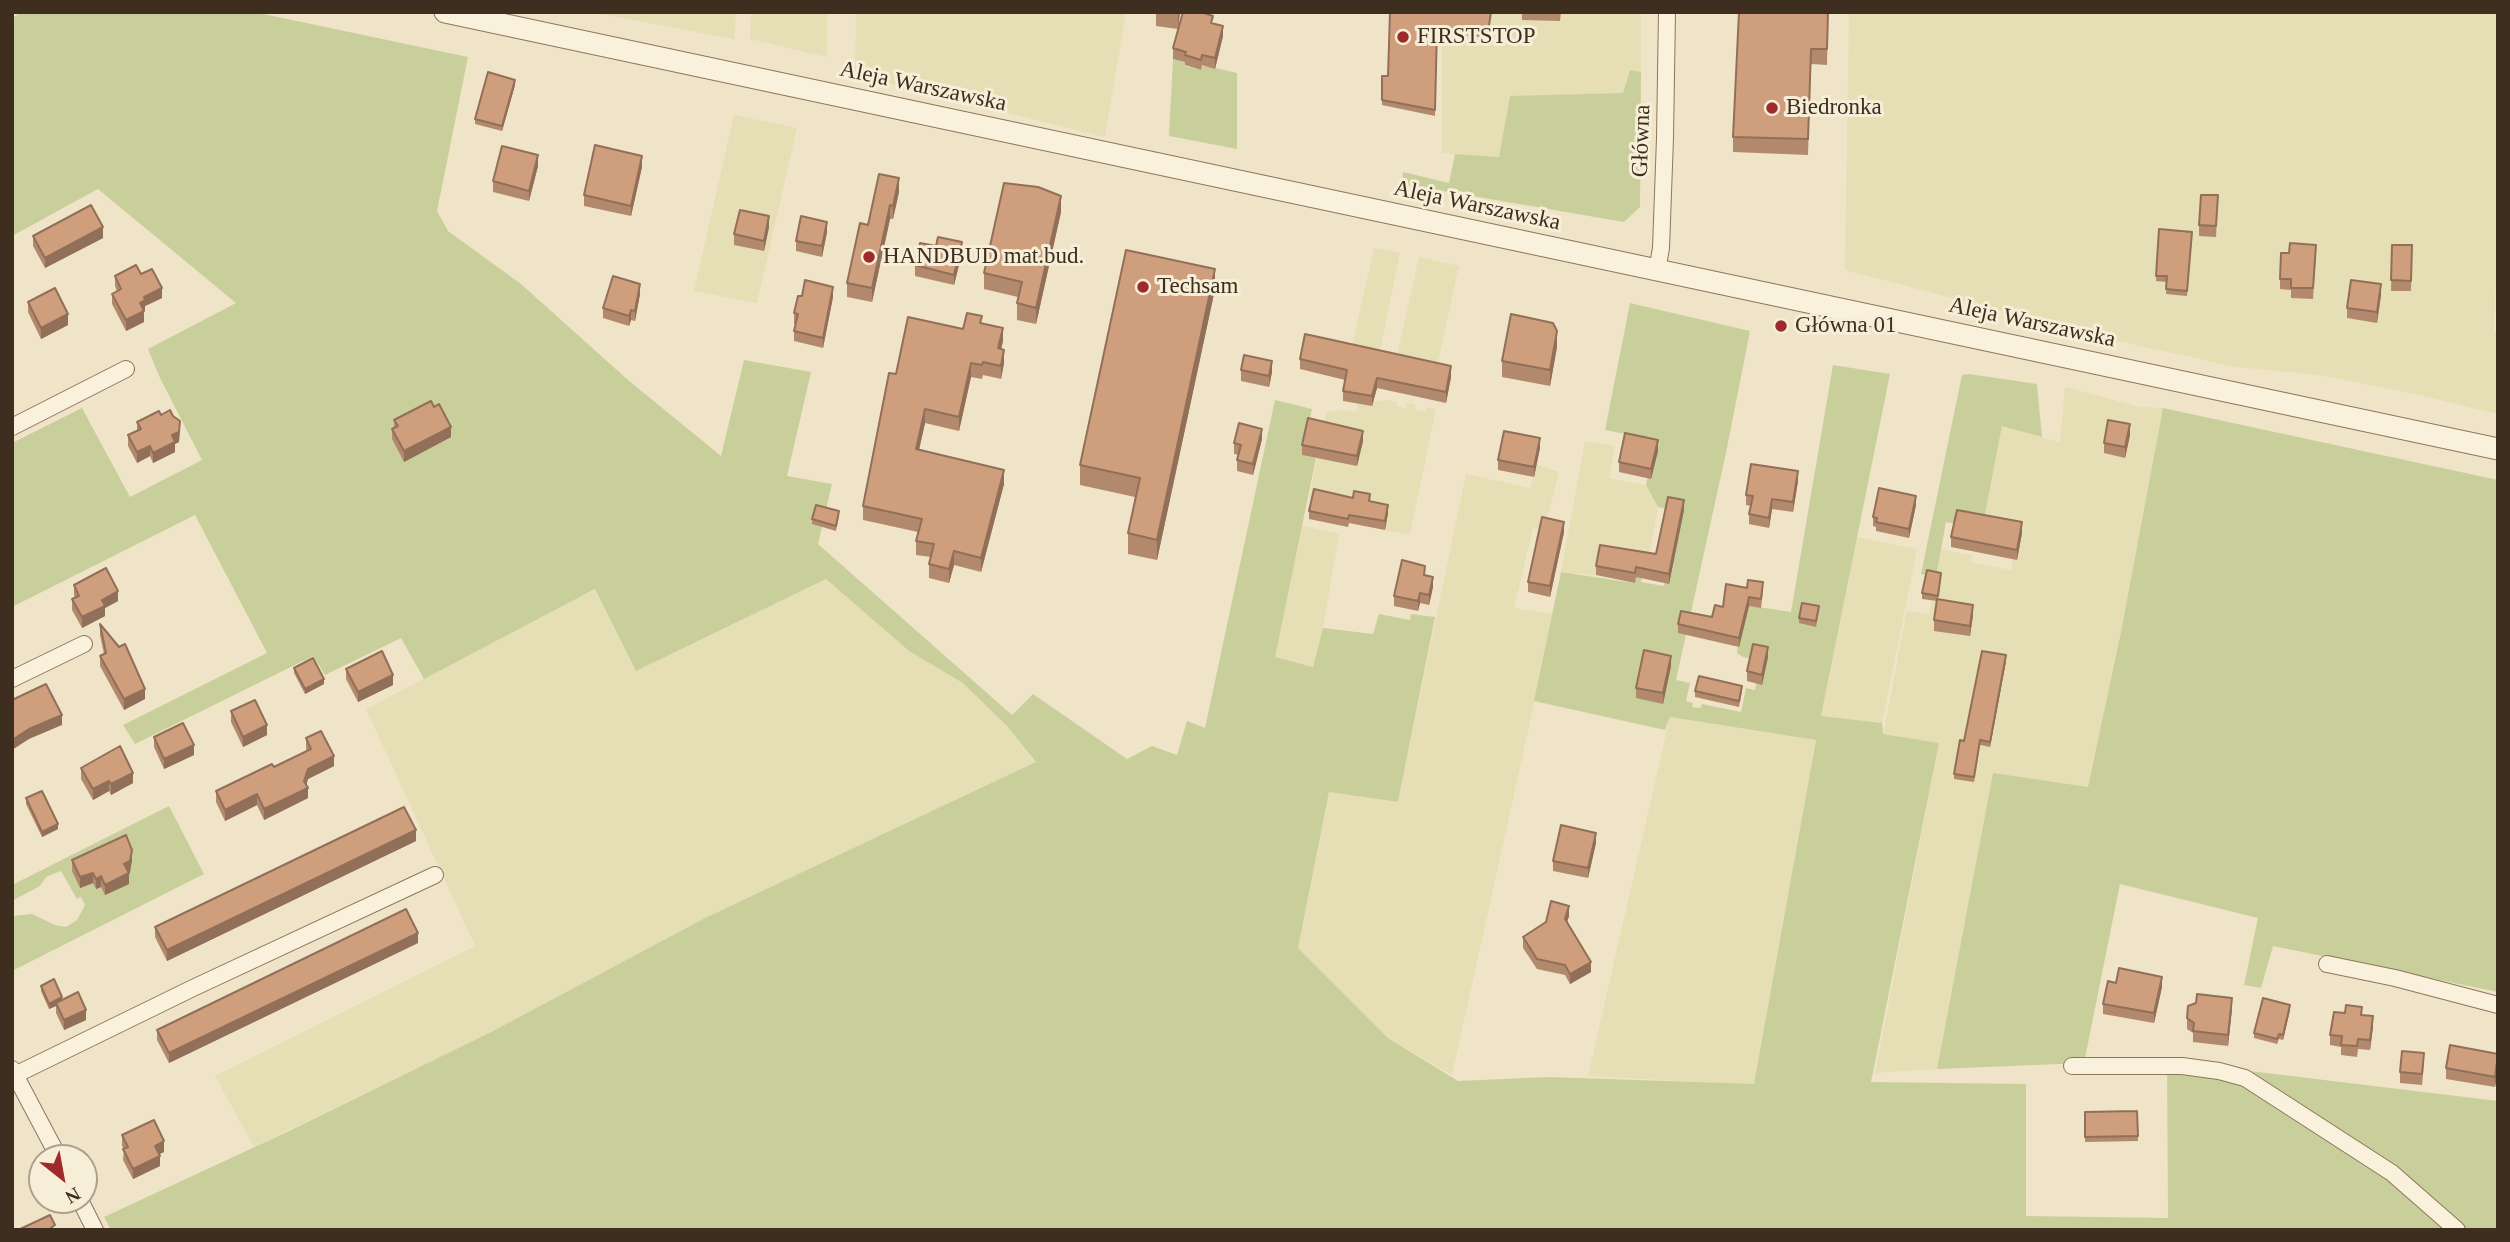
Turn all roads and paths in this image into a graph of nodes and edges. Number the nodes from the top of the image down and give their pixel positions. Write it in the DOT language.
graph roads {
  1 [pos="446,12"];
  2 [pos="1667,12"];
  3 [pos="1657,271"];
  4 [pos="126,369"];
  5 [pos="12,427"];
  6 [pos="2498,449"];
  7 [pos="83,644"];
  8 [pos="12,679"];
  9 [pos="435,875"];
  10 [pos="2327,964"];
  11 [pos="2498,1005"];
  12 [pos="2072,1066"];
  13 [pos="14,1072"];
  14 [pos="52,1144"];
  15 [pos="87,1214"];
  16 [pos="95,1230"];
  17 [pos="2457,1230"];
  1 -- 3 [label="street, Aleja Warszawska"];
  2 -- 3 [label="street, Główna"];
  3 -- 6 [label="street, Aleja Warszawska"];
  4 -- 5 [label="street"];
  7 -- 8 [label="street"];
  9 -- 13 [label="street"];
  10 -- 11 [label="street"];
  12 -- 17 [label="street"];
  13 -- 14 [label="street"];
  15 -- 16 [label="street"];
}
